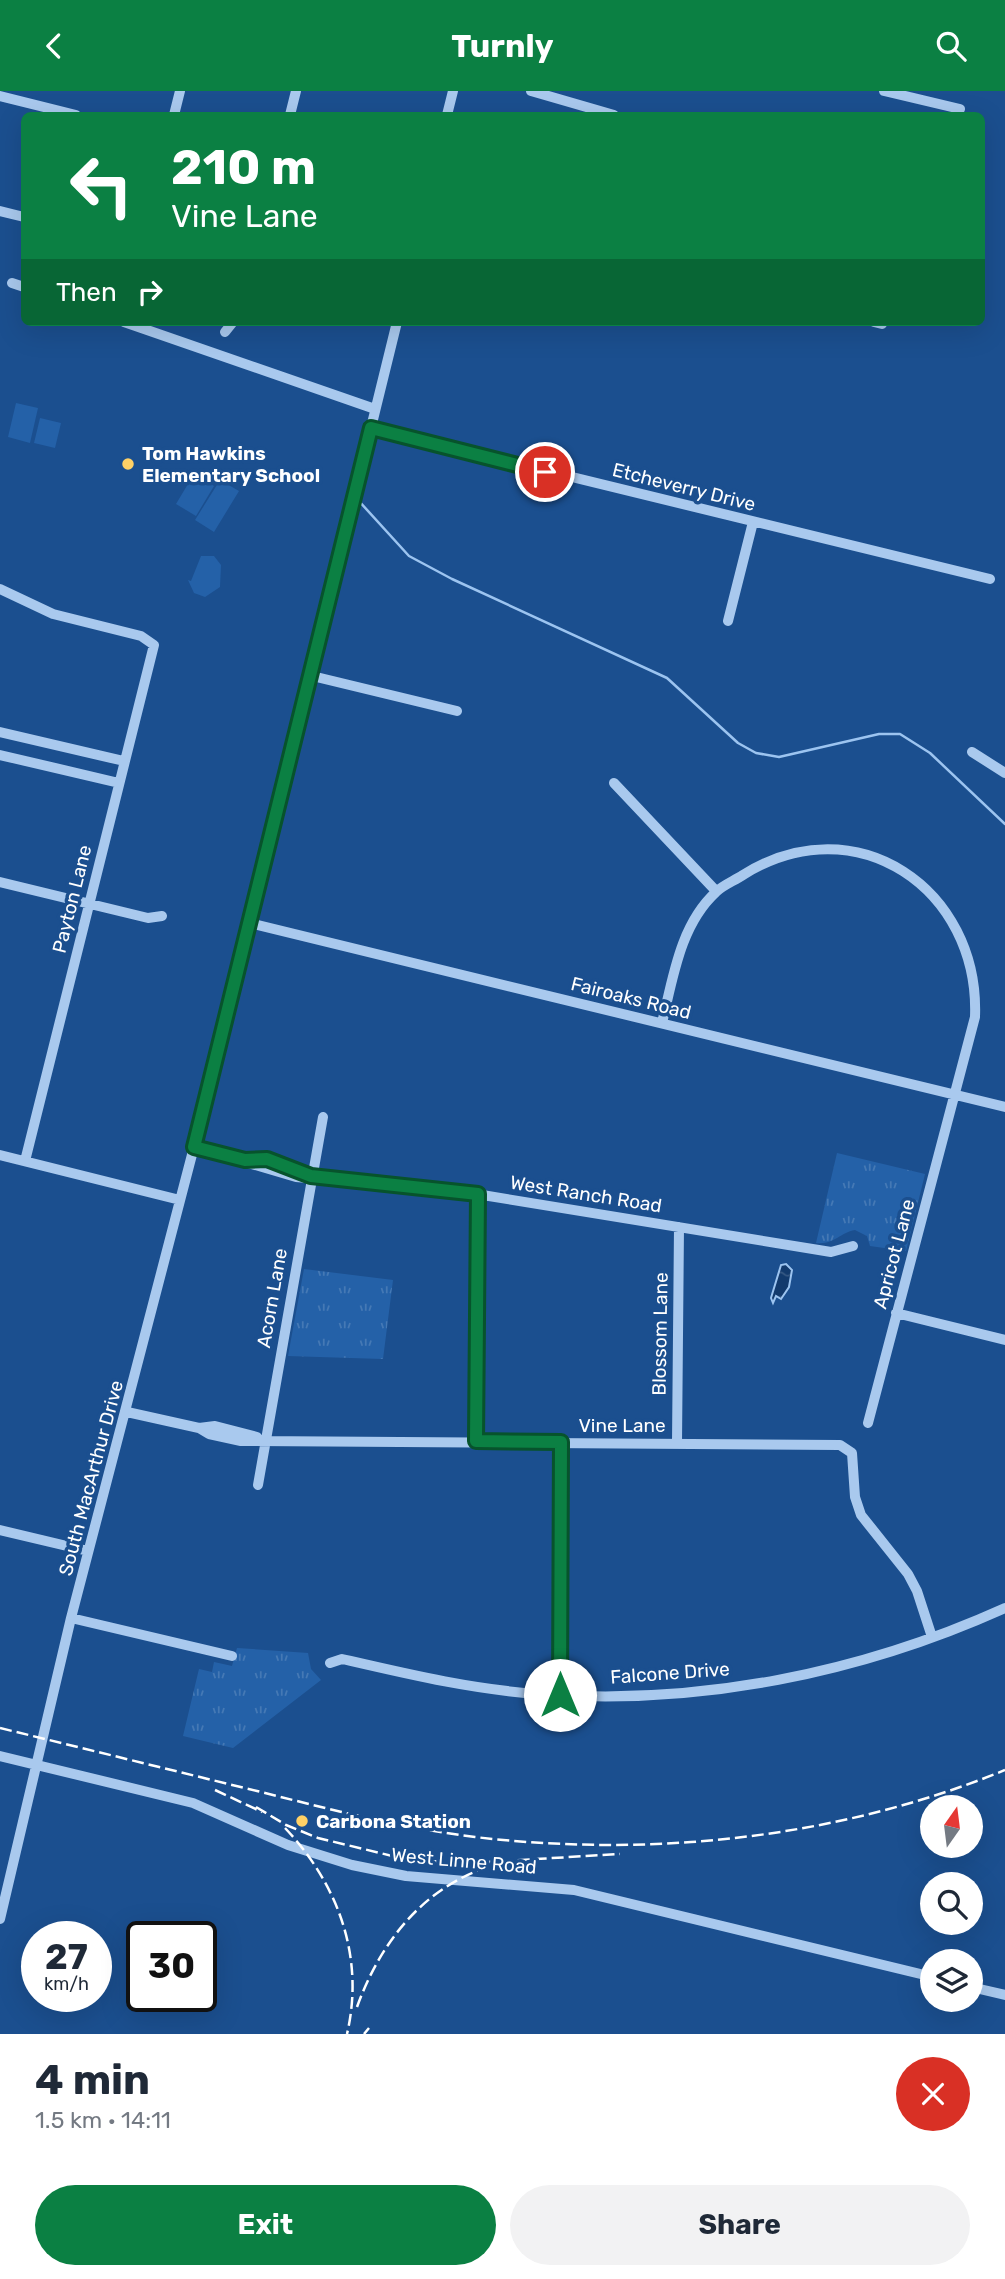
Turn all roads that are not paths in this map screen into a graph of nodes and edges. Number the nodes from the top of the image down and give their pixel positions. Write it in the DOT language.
graph roads {
  1 [pos="180,91"];
  2 [pos="296,91"];
  3 [pos="453,91"];
  4 [pos="531,91"];
  5 [pos="884,91"];
  6 [pos="911,94"];
  7 [pos="0,96"];
  8 [pos="960,109"];
  9 [pos="64,112"];
  10 [pos="175,112"];
  11 [pos="291,112"];
  12 [pos="448,112"];
  13 [pos="604,112"];
  14 [pos="0,211"];
  15 [pos="21,216"];
  16 [pos="12,283"];
  17 [pos="21,286"];
  18 [pos="136,326"];
  19 [pos="230,326"];
  20 [pos="396,326"];
  21 [pos="225,332"];
  22 [pos="375,409"];
  23 [pos="371,428"];
  24 [pos="752,522"];
  25 [pos="990,579"];
  26 [pos="0,589"];
  27 [pos="728,621"];
  28 [pos="308,675"];
  29 [pos="457,711"];
  30 [pos="0,732"];
  31 [pos="972,752"];
  32 [pos="0,755"];
  33 [pos="124,761"];
  34 [pos="1005,773"];
  35 [pos="119,783"];
  36 [pos="614,783"];
  37 [pos="0,882"];
  38 [pos="716,891"];
  39 [pos="90,904"];
  40 [pos="162,916"];
  41 [pos="248,923"];
  42 [pos="662,1023"];
  43 [pos="955,1094"];
  44 [pos="1005,1107"];
  45 [pos="323,1117"];
  46 [pos="194,1147"];
  47 [pos="0,1154"];
  48 [pos="25,1161"];
  49 [pos="311,1176"];
  50 [pos="478,1194"];
  51 [pos="180,1201"];
  52 [pos="679,1227"];
  53 [pos="853,1246"];
  54 [pos="896,1313"];
  55 [pos="1005,1341"];
  56 [pos="127,1412"];
  57 [pos="868,1423"];
  58 [pos="264,1439"];
  59 [pos="476,1441"];
  60 [pos="561,1442"];
  61 [pos="677,1443"];
  62 [pos="258,1485"];
  63 [pos="0,1530"];
  64 [pos="88,1551"];
  65 [pos="1005,1608"];
  66 [pos="71,1618"];
  67 [pos="932,1637"];
  68 [pos="232,1656"];
  69 [pos="330,1663"];
  70 [pos="560,1695"];
  71 [pos="0,1756"];
  72 [pos="36,1765"];
  73 [pos="0,1919"];
  74 [pos="920,1974"];
  75 [pos="983,1990"];
  76 [pos="1005,1995"];
  1 -- 10 [label="street"];
  2 -- 11 [label="street"];
  3 -- 12 [label="street"];
  4 -- 13 [label="street"];
  5 -- 6 [label="street"];
  6 -- 8 [label="street"];
  7 -- 9 [label="street"];
  14 -- 15 [label="street"];
  16 -- 17 [label="street"];
  18 -- 22 [label="street"];
  19 -- 21 [label="street"];
  20 -- 22 [label="street"];
  22 -- 23 [label="street"];
  23 -- 24 [label="street, Etcheverry Drive"];
  23 -- 28 [label="street"];
  24 -- 25 [label="street, Etcheverry Drive"];
  24 -- 27 [label="street"];
  26 -- 33 [label="street, Payton Lane"];
  28 -- 29 [label="street"];
  28 -- 41 [label="street"];
  30 -- 33 [label="street"];
  31 -- 34 [label="street"];
  32 -- 35 [label="street"];
  33 -- 35 [label="street, Payton Lane"];
  35 -- 39 [label="street, Payton Lane"];
  36 -- 38 [label="street"];
  37 -- 39 [label="street"];
  38 -- 42 [label="street"];
  38 -- 43 [label="street, Apricot Lane"];
  39 -- 40 [label="street"];
  39 -- 48 [label="street, Payton Lane"];
  41 -- 42 [label="street, Fairoaks Road"];
  41 -- 46 [label="street"];
  42 -- 43 [label="street, Fairoaks Road"];
  43 -- 44 [label="street, Fairoaks Road"];
  43 -- 54 [label="street, Apricot Lane"];
  45 -- 49 [label="street, Acorn Lane"];
  46 -- 49 [label="street, West Ranch Road"];
  46 -- 51 [label="street"];
  47 -- 48 [label="street"];
  48 -- 51 [label="street"];
  49 -- 50 [label="street, West Ranch Road"];
  49 -- 58 [label="street, Acorn Lane"];
  50 -- 52 [label="street, West Ranch Road"];
  50 -- 59 [label="street"];
  51 -- 56 [label="street, South MacArthur Drive"];
  52 -- 53 [label="street, West Ranch Road"];
  52 -- 61 [label="street, Blossom Lane"];
  54 -- 55 [label="street"];
  54 -- 57 [label="street, Apricot Lane"];
  56 -- 58 [label="street, Vine Lane"];
  56 -- 64 [label="street, South MacArthur Drive"];
  58 -- 59 [label="street, Vine Lane"];
  58 -- 62 [label="street, Acorn Lane"];
  59 -- 60 [label="street, Vine Lane"];
  60 -- 61 [label="street, Vine Lane"];
  60 -- 70 [label="street"];
  61 -- 67 [label="street, Vine Lane"];
  63 -- 64 [label="street"];
  64 -- 66 [label="street, South MacArthur Drive"];
  65 -- 67 [label="street, Falcone Drive"];
  66 -- 68 [label="street"];
  66 -- 72 [label="street, South MacArthur Drive"];
  67 -- 70 [label="street, Falcone Drive"];
  69 -- 70 [label="street, Falcone Drive"];
  71 -- 72 [label="street, West Linne Road"];
  72 -- 73 [label="street"];
  72 -- 74 [label="street, West Linne Road"];
  75 -- 76 [label="street"];
}
